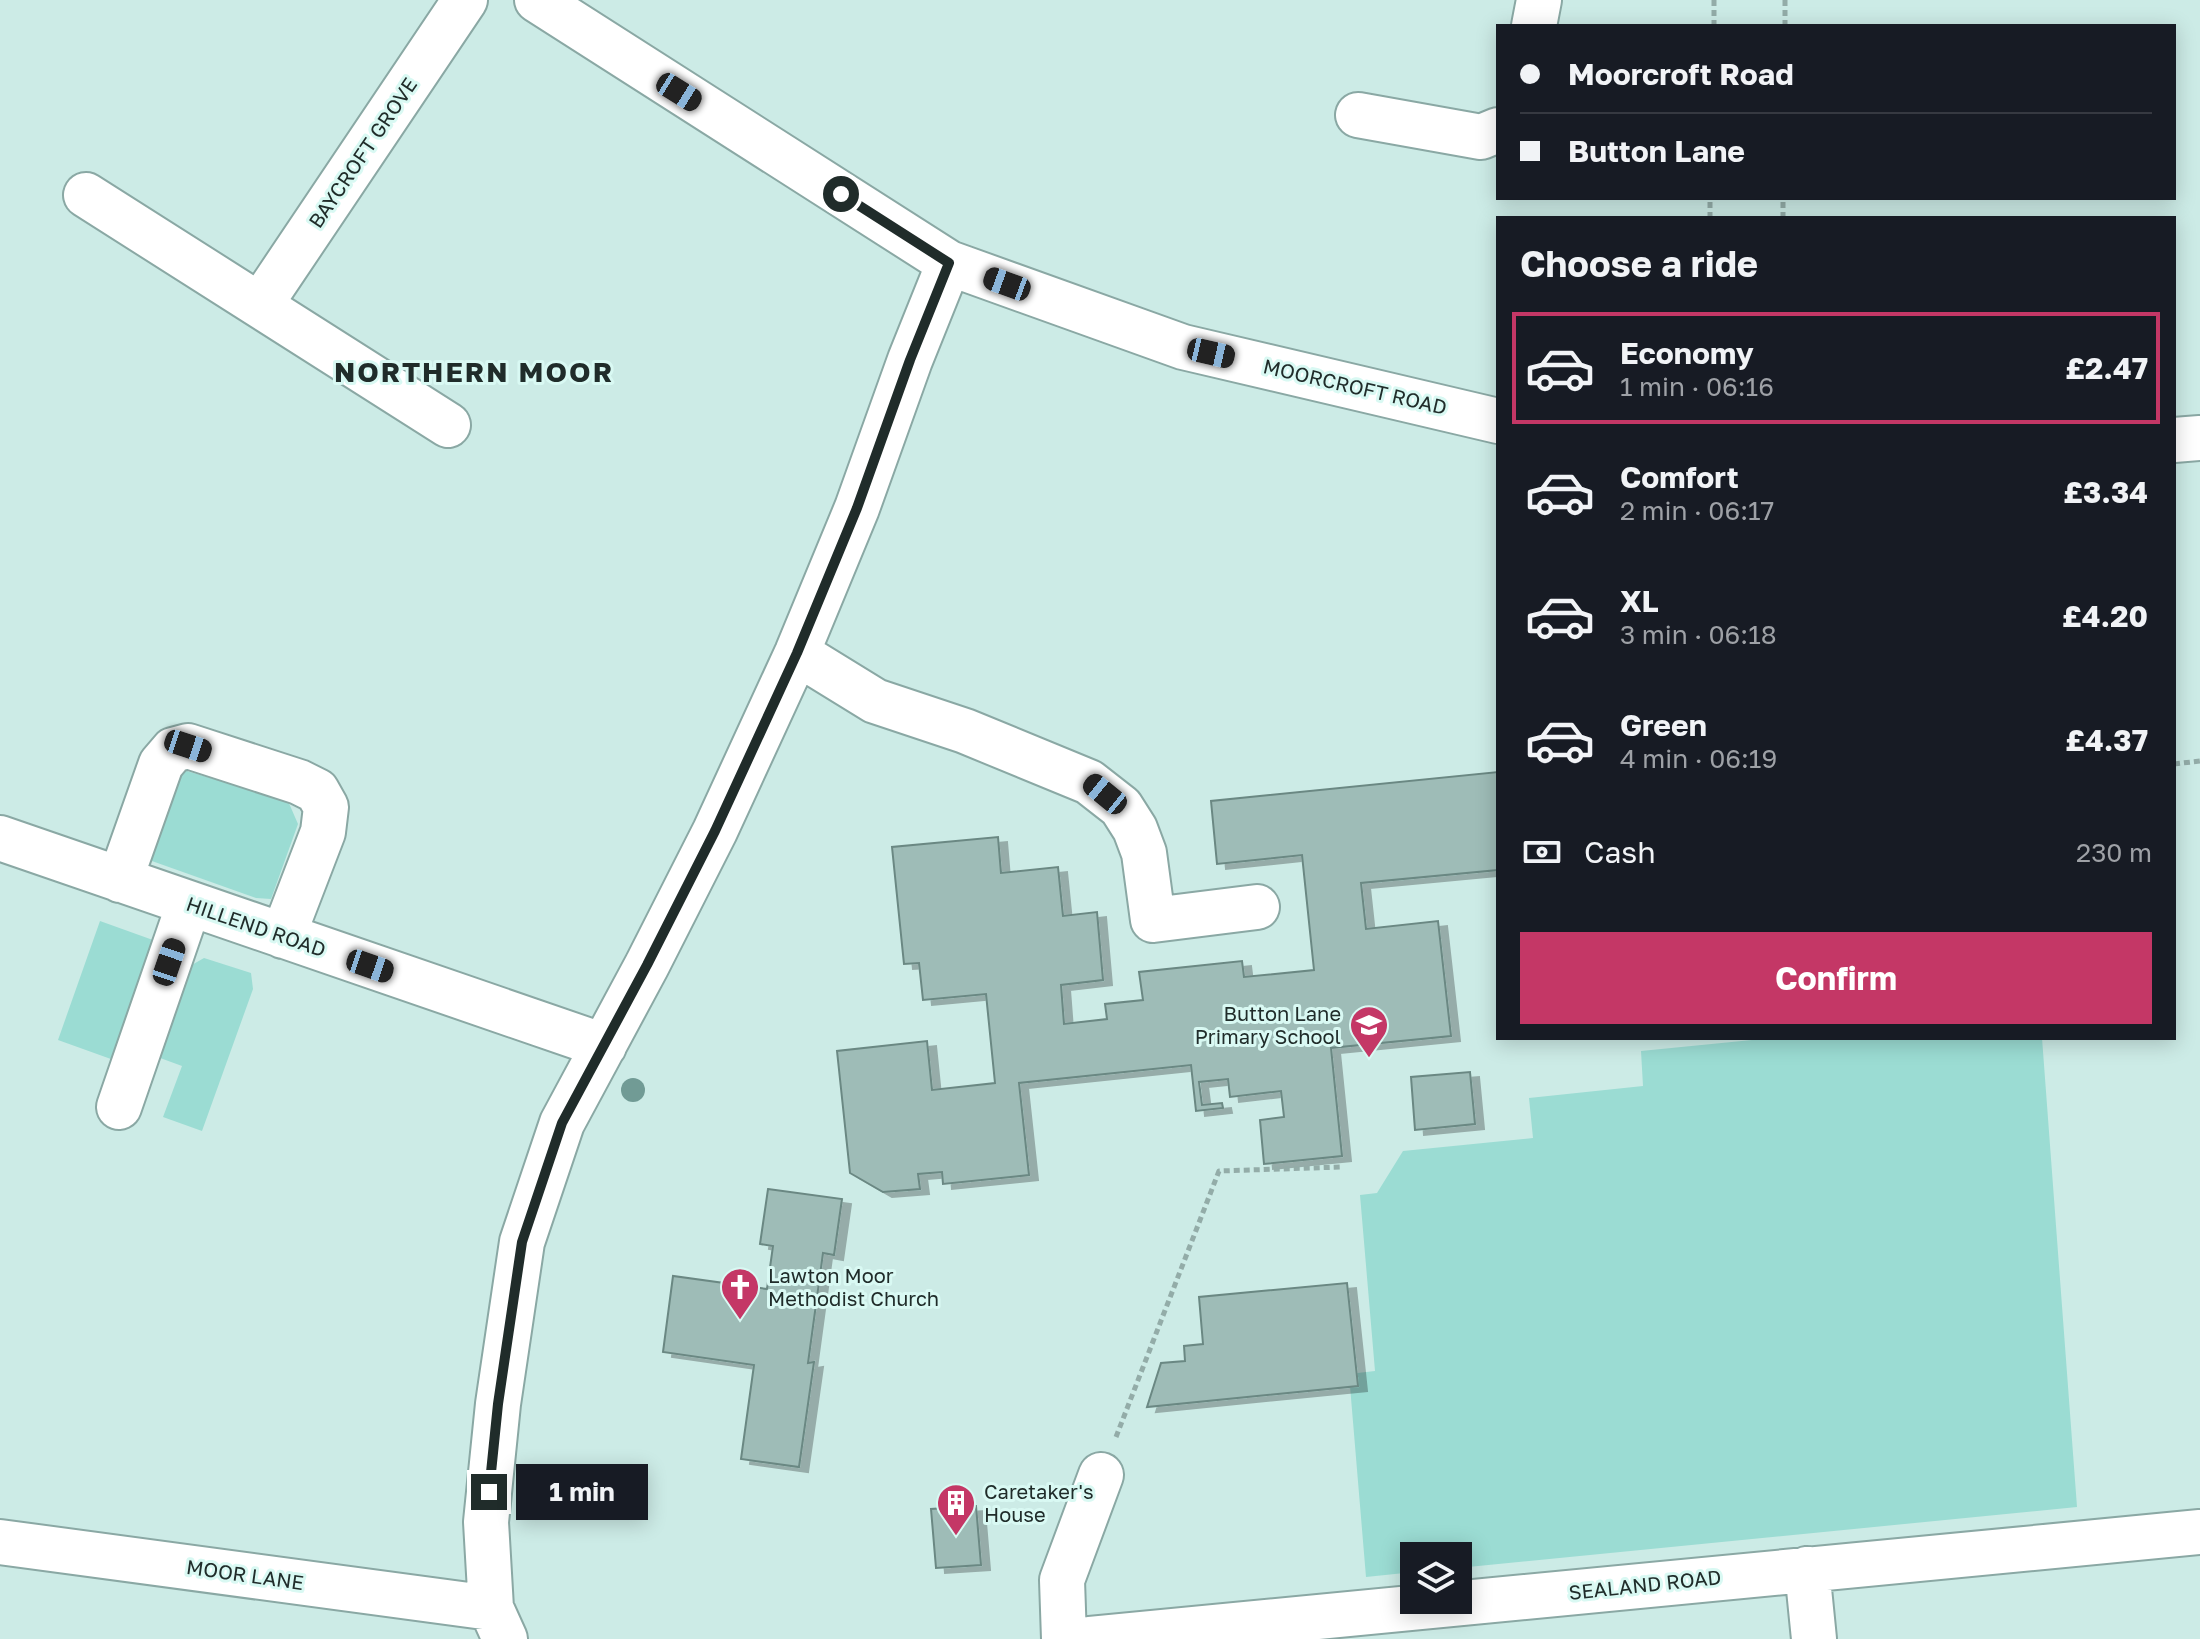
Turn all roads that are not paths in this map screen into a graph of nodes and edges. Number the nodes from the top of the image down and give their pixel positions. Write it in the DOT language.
graph roads {
  1 [pos="465,0"];
  2 [pos="537,0"];
  3 [pos="1539,0"];
  4 [pos="1534,24"];
  5 [pos="1358,115"];
  6 [pos="1496,131"];
  7 [pos="86,195"];
  8 [pos="949,263"];
  9 [pos="260,305"];
  10 [pos="1496,421"];
  11 [pos="448,425"];
  12 [pos="2200,438"];
  13 [pos="2176,440"];
  14 [pos="797,653"];
  15 [pos="0,838"];
  16 [pos="120,880"];
  17 [pos="189,904"];
  18 [pos="1257,907"];
  19 [pos="283,936"];
  20 [pos="604,1046"];
  21 [pos="119,1107"];
  22 [pos="1101,1475"];
  23 [pos="2200,1532"];
  24 [pos="0,1542"];
  25 [pos="1807,1569"];
  26 [pos="498,1624"];
  27 [pos="1328,1628"];
  28 [pos="1064,1639"];
  29 [pos="1090,1639"];
  30 [pos="1814,1639"];
  1 -- 9 [label="street, BAYCROFT GROVE"];
  2 -- 8 [label="street, MOORCROFT ROAD"];
  3 -- 4 [label="street"];
  5 -- 6 [label="street"];
  7 -- 9 [label="street"];
  8 -- 10 [label="street, MOORCROFT ROAD"];
  8 -- 14 [label="street"];
  9 -- 11 [label="street"];
  12 -- 13 [label="street"];
  14 -- 18 [label="street"];
  14 -- 20 [label="street"];
  15 -- 16 [label="street, HILLEND ROAD"];
  16 -- 17 [label="street, HILLEND ROAD"];
  16 -- 19 [label="street"];
  17 -- 19 [label="street, HILLEND ROAD"];
  17 -- 21 [label="street"];
  19 -- 20 [label="street, HILLEND ROAD"];
  20 -- 26 [label="street"];
  22 -- 28 [label="street"];
  23 -- 25 [label="street, SEALAND ROAD"];
  24 -- 26 [label="street, MOOR LANE"];
  25 -- 27 [label="street, SEALAND ROAD"];
  25 -- 30 [label="street"];
  27 -- 29 [label="street, SEALAND ROAD"];
}
